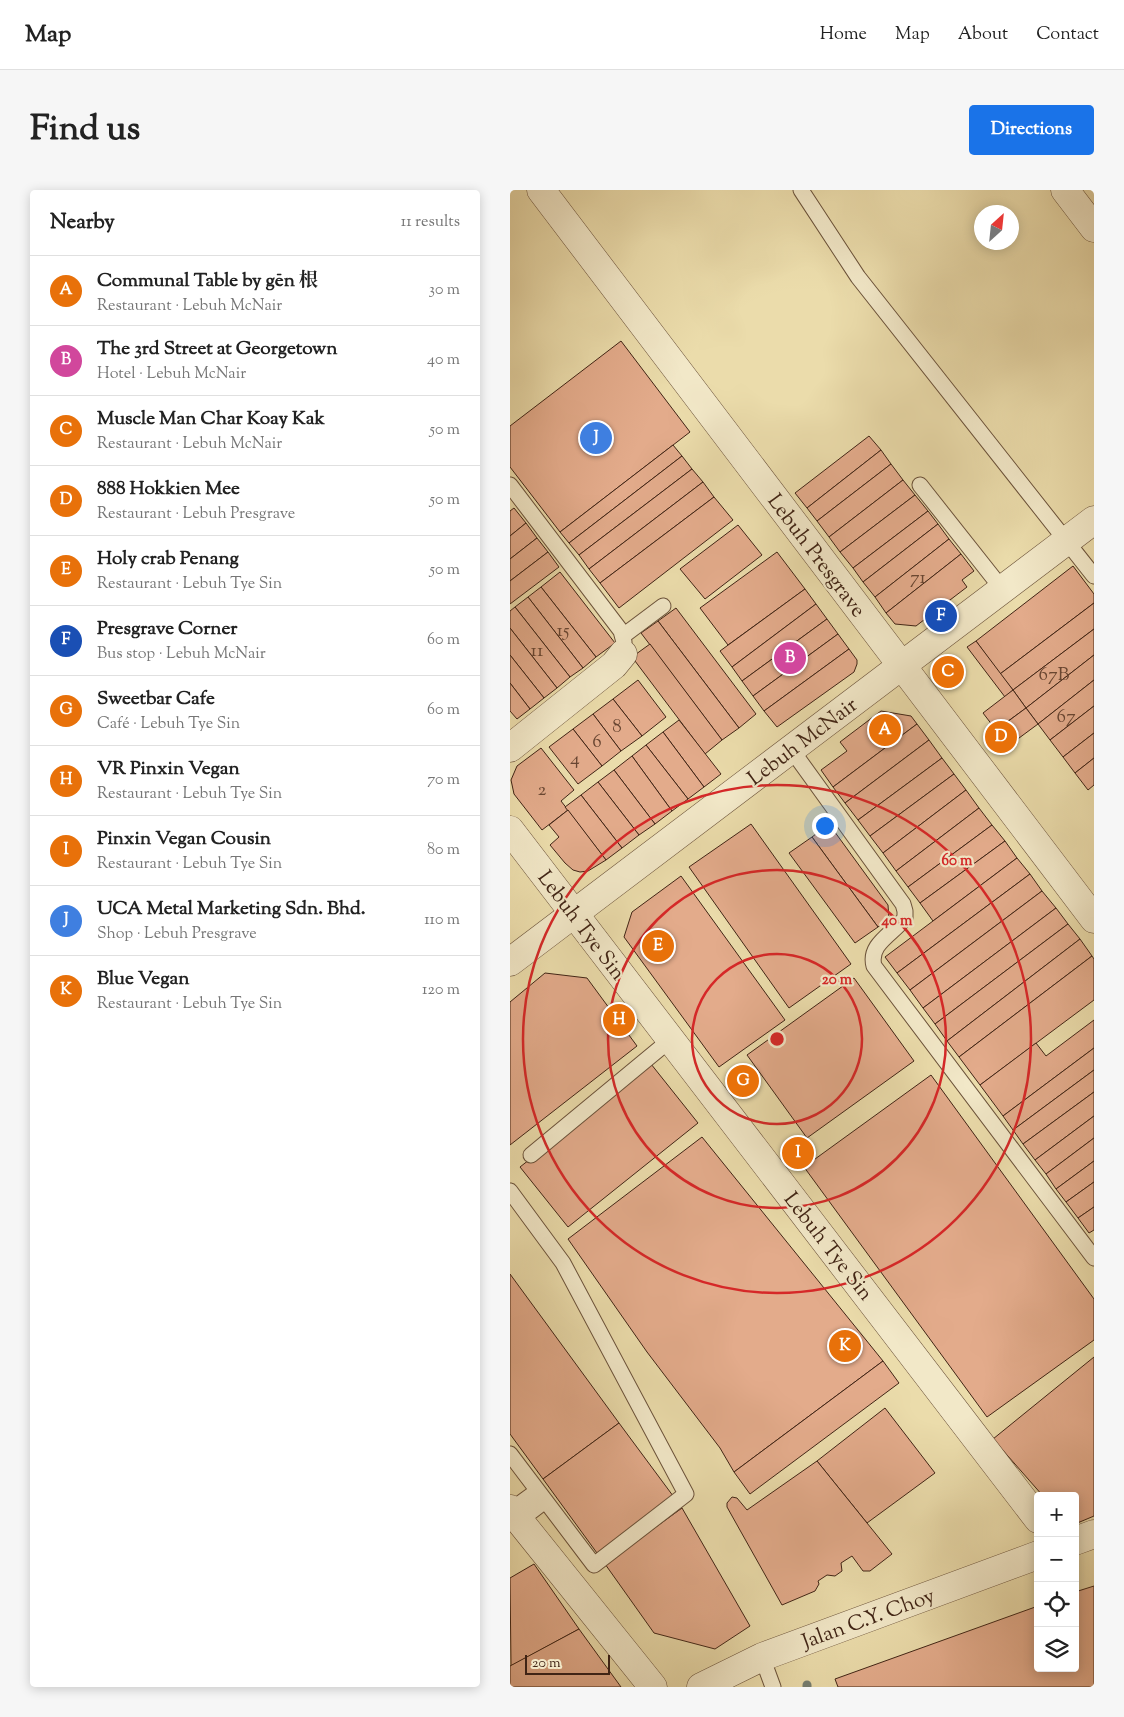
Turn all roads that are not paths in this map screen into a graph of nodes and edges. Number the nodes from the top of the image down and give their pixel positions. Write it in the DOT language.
graph roads {
  1 [pos="541,190"];
  2 [pos="801,190"];
  3 [pos="1065,190"];
  4 [pos="1094,228"];
  5 [pos="510,485"];
  6 [pos="920,485"];
  7 [pos="1094,520"];
  8 [pos="1067,541"];
  9 [pos="1094,576"];
  10 [pos="1002,590"];
  11 [pos="663,606"];
  12 [pos="623,645"];
  13 [pos="902,666"];
  14 [pos="510,748"];
  15 [pos="791,749"];
  16 [pos="510,830"];
  17 [pos="573,914"];
  18 [pos="1094,919"];
  19 [pos="510,962"];
  20 [pos="670,1040"];
  21 [pos="531,1155"];
  22 [pos="510,1191"];
  23 [pos="1094,1258"];
  24 [pos="510,1454"];
  25 [pos="541,1496"];
  26 [pos="513,1513"];
  27 [pos="1034,1514"];
  28 [pos="1094,1534"];
  29 [pos="1079,1540"];
  30 [pos="1034,1556"];
  31 [pos="762,1657"];
  32 [pos="653,1687"];
  33 [pos="701,1687"];
  34 [pos="773,1687"];
  1 -- 13 [label="street, Lebuh Presgrave"];
  2 -- 8 [label="lane"];
  3 -- 4 [label="street"];
  5 -- 12 [label="lane"];
  6 -- 10 [label="lane"];
  7 -- 8 [label="street, Lebuh McNair"];
  8 -- 9 [label="lane"];
  8 -- 10 [label="street, Lebuh McNair"];
  10 -- 13 [label="street, Lebuh McNair"];
  11 -- 12 [label="lane"];
  12 -- 14 [label="street"];
  13 -- 15 [label="street, Lebuh McNair"];
  13 -- 18 [label="street, Lebuh Presgrave"];
  15 -- 17 [label="street, Lebuh McNair"];
  15 -- 23 [label="lane"];
  16 -- 17 [label="street, Lebuh Tye Sin"];
  17 -- 19 [label="street, Lebuh McNair"];
  17 -- 20 [label="street, Lebuh Tye Sin"];
  20 -- 21 [label="lane"];
  20 -- 27 [label="street, Lebuh Tye Sin"];
  22 -- 25 [label="lane"];
  24 -- 25 [label="lane"];
  25 -- 26 [label="lane"];
  26 -- 32 [label="street"];
  28 -- 29 [label="street"];
  30 -- 31 [label="street, Jalan C.Y. Choy"];
  31 -- 33 [label="street, Jalan C.Y. Choy"];
  31 -- 34 [label="lane"];
}
